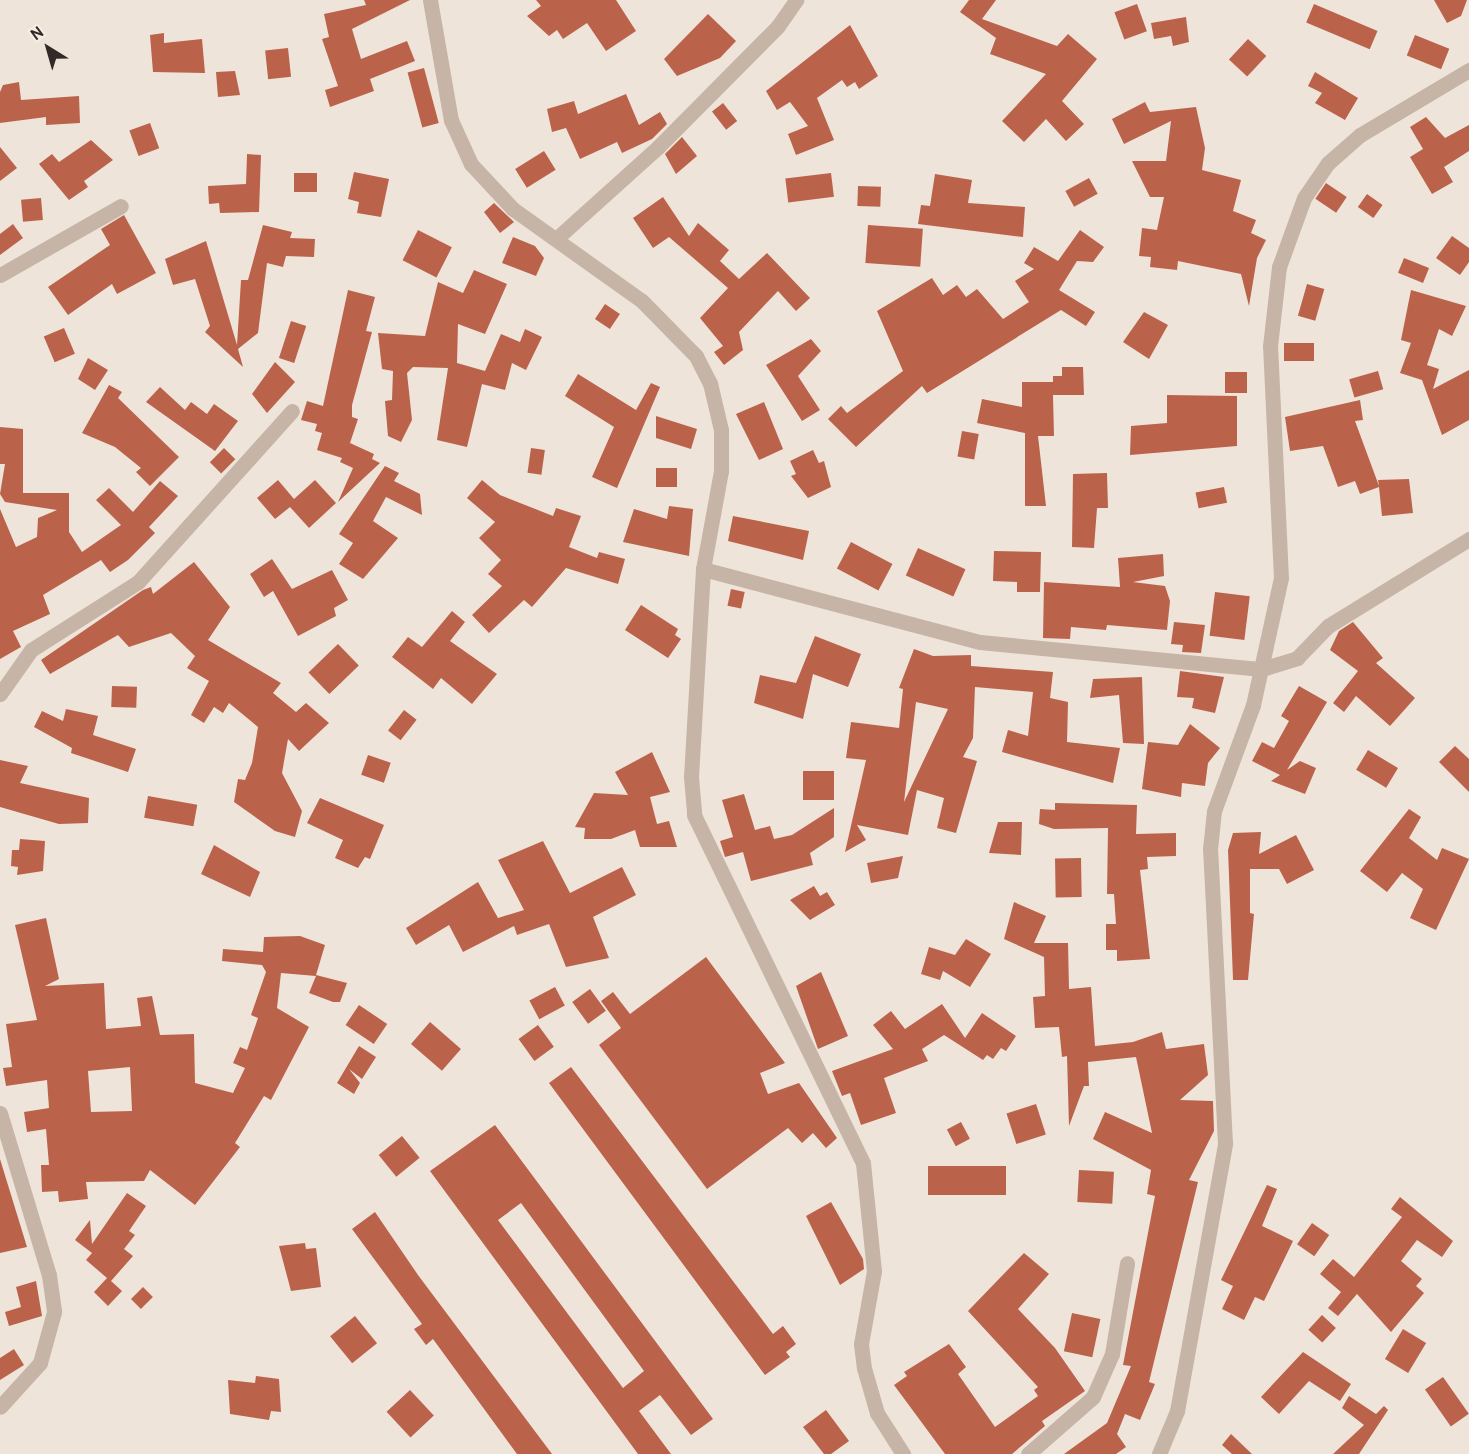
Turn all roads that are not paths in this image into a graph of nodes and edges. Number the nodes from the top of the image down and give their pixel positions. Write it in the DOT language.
graph roads {
  1 [pos="430,0"];
  2 [pos="796,0"];
  3 [pos="1469,70"];
  4 [pos="121,206"];
  5 [pos="556,238"];
  6 [pos="0,275"];
  7 [pos="292,411"];
  8 [pos="1469,539"];
  9 [pos="703,569"];
  10 [pos="1262,669"];
  11 [pos="0,694"];
  12 [pos="0,1113"];
  13 [pos="1127,1263"];
  14 [pos="0,1407"];
  15 [pos="903,1454"];
  16 [pos="1028,1454"];
  17 [pos="1159,1454"];
  1 -- 5 [label="street"];
  2 -- 5 [label="street"];
  3 -- 10 [label="street"];
  4 -- 6 [label="street"];
  5 -- 9 [label="street"];
  7 -- 11 [label="street"];
  8 -- 10 [label="street"];
  9 -- 10 [label="street"];
  9 -- 15 [label="street"];
  10 -- 17 [label="street"];
  12 -- 14 [label="street"];
  13 -- 16 [label="street"];
}
